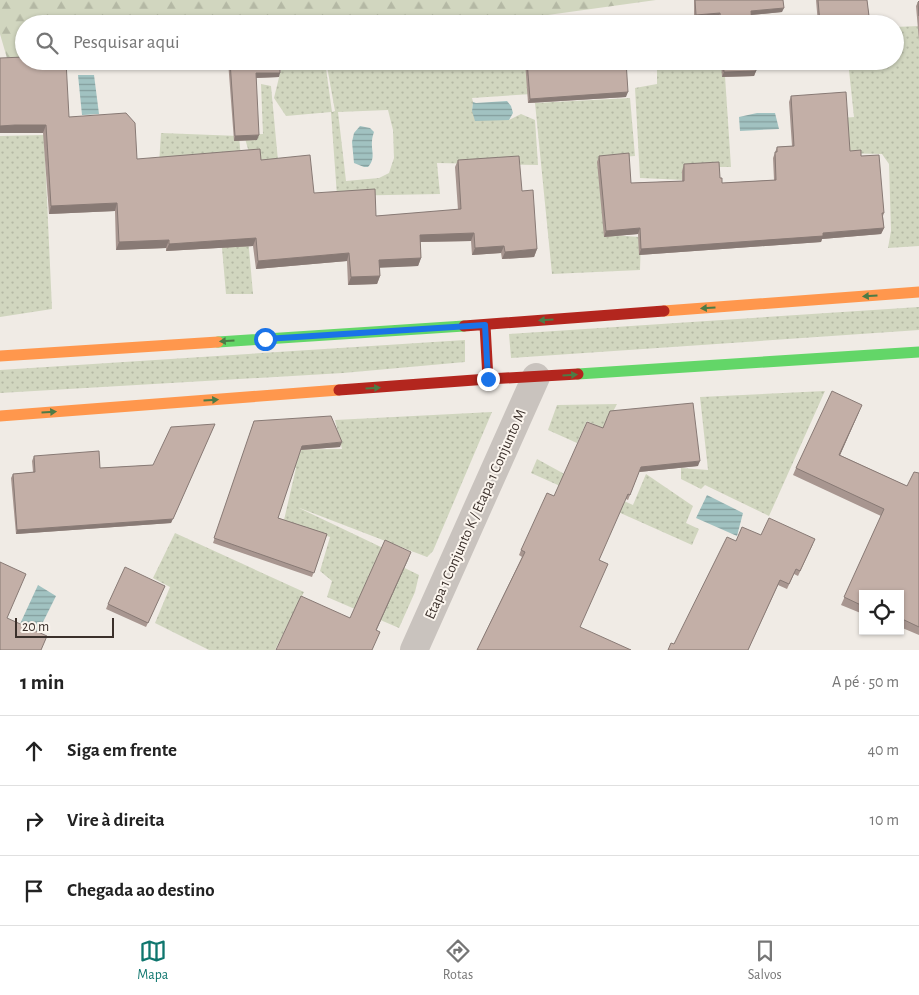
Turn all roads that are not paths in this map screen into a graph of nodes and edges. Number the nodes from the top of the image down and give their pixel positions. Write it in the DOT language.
graph roads {
  1 [pos="919,292"];
  2 [pos="485,325"];
  3 [pos="919,352"];
  4 [pos="0,356"];
  5 [pos="536,377"];
  6 [pos="488,379"];
  7 [pos="0,416"];
  8 [pos="414,650"];
  1 -- 2 [label="street, one-way"];
  2 -- 4 [label="street, one-way"];
  2 -- 6 [label="street"];
  5 -- 3 [label="street, one-way"];
  5 -- 6 [label="street"];
  5 -- 8 [label="street, Etapa 1 Conjunto K / Etapa 1 Conjunto M"];
  7 -- 6 [label="street, one-way"];
}
